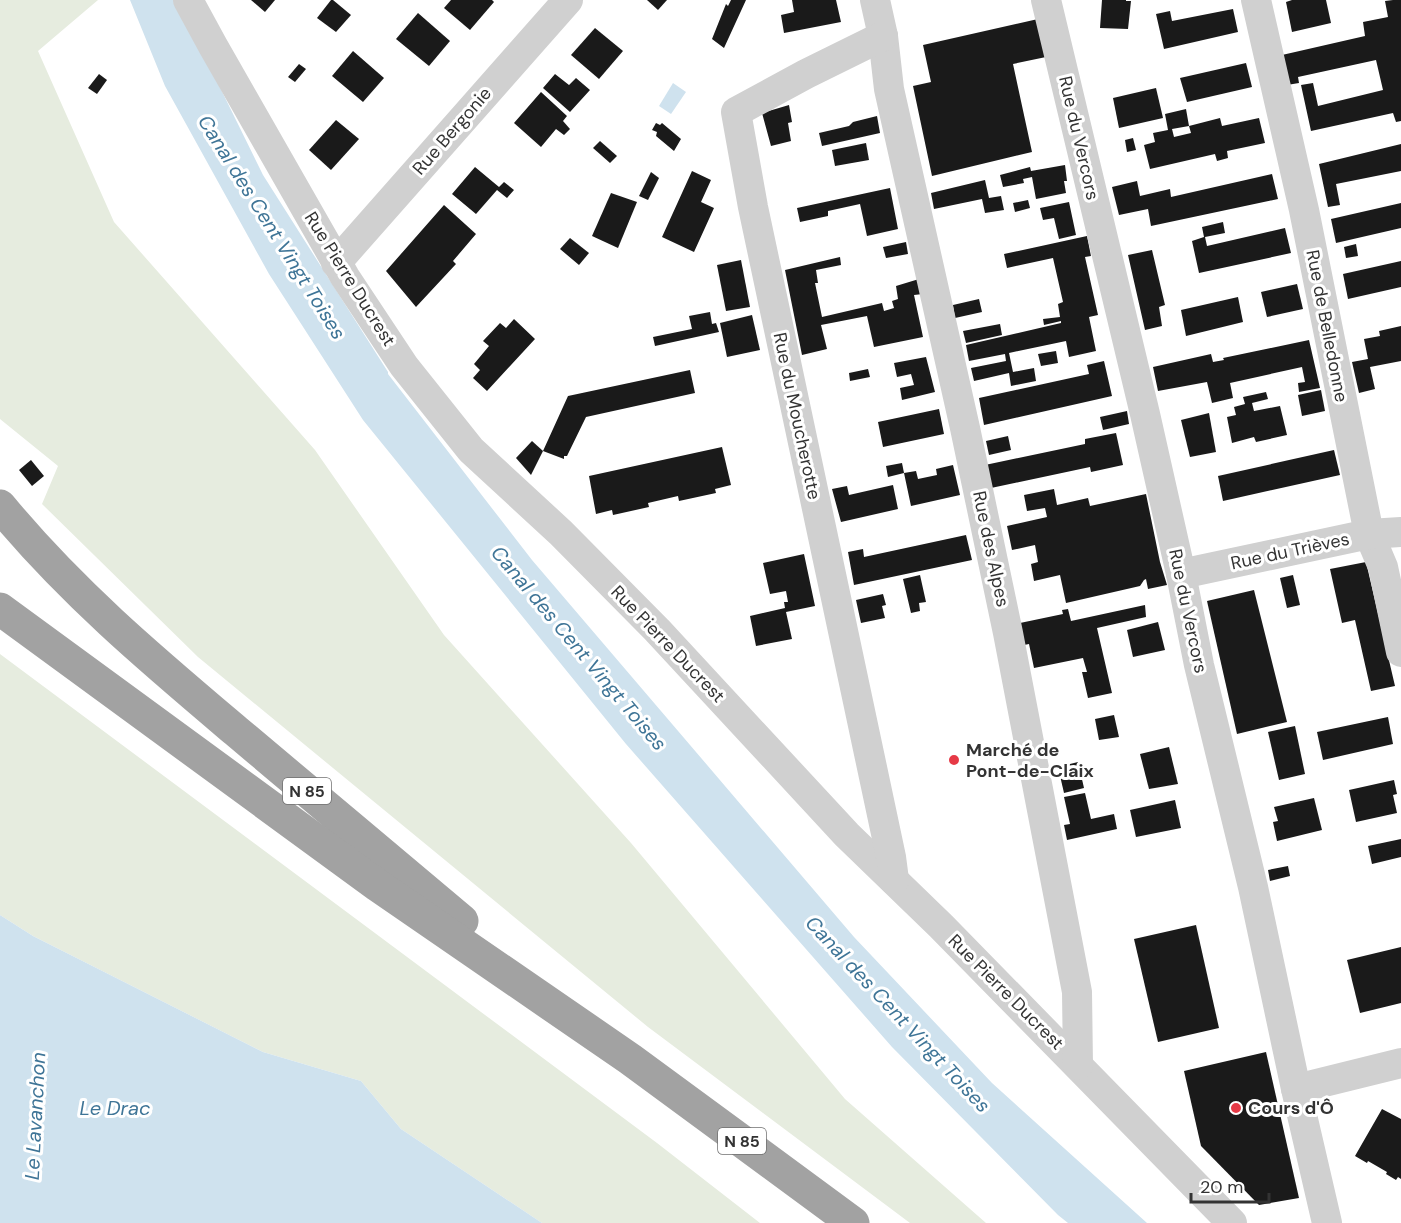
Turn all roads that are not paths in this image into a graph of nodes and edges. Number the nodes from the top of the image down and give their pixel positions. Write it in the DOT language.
graph roads {
  1 [pos="188,0"];
  2 [pos="568,0"];
  3 [pos="875,0"];
  4 [pos="1046,0"];
  5 [pos="1256,0"];
  6 [pos="883,36"];
  7 [pos="336,262"];
  8 [pos="0,506"];
  9 [pos="1401,532"];
  10 [pos="1369,534"];
  11 [pos="1392,567"];
  12 [pos="1181,574"];
  13 [pos="0,609"];
  14 [pos="1401,652"];
  15 [pos="894,880"];
  16 [pos="630,1059"];
  17 [pos="1401,1063"];
  18 [pos="1078,1065"];
  19 [pos="1296,1089"];
  20 [pos="854,1223"];
  21 [pos="1232,1223"];
  22 [pos="1327,1223"];
  1 -- 7 [label="street, Rue Pierre Ducrest"];
  2 -- 7 [label="street, Rue Bergonie"];
  3 -- 6 [label="street, Rue des Alpes"];
  4 -- 12 [label="street, Rue du Vercors"];
  5 -- 10 [label="street, Rue de Belledonne"];
  6 -- 15 [label="street, Rue du Moucherotte"];
  6 -- 18 [label="street, Rue des Alpes"];
  7 -- 15 [label="street, Rue Pierre Ducrest"];
  8 -- 16 [label="highway, N 85"];
  9 -- 10 [label="street, Rue du Trièves"];
  10 -- 11 [label="street, Rue de Belledonne"];
  10 -- 12 [label="street, Rue du Trièves"];
  11 -- 14 [label="street, Rue de Belledonne"];
  12 -- 19 [label="street, Rue du Vercors"];
  13 -- 16 [label="highway, N 85"];
  15 -- 18 [label="street, Rue Pierre Ducrest"];
  16 -- 20 [label="highway, N 85"];
  17 -- 19 [label="street"];
  18 -- 21 [label="street, Rue Pierre Ducrest"];
  19 -- 22 [label="street, Rue du Vercors"];
}
